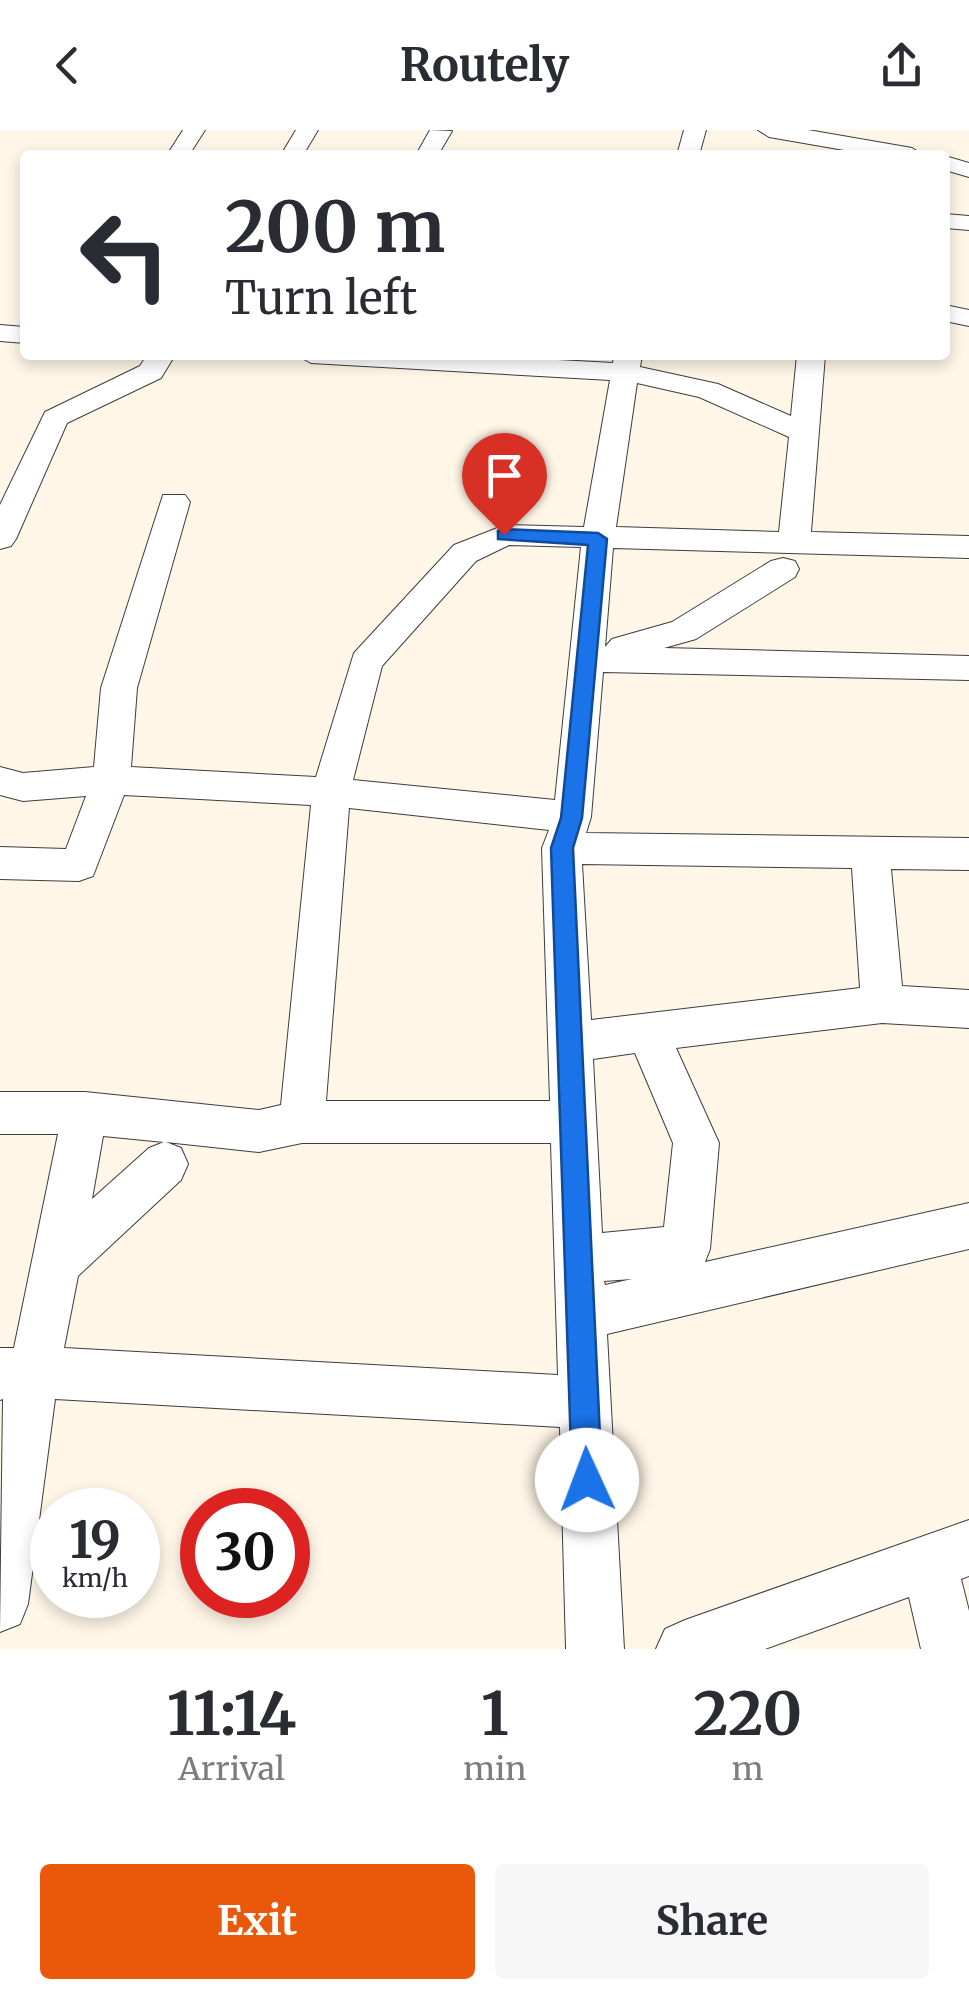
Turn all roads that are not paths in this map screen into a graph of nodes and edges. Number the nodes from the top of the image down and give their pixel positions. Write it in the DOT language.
graph roads {
  1 [pos="770,130"];
  2 [pos="887,150"];
  3 [pos="158,360"];
  4 [pos="486,360"];
  5 [pos="811,360"];
  6 [pos="625,364"];
  7 [pos="804,433"];
  8 [pos="174,502"];
  9 [pos="0,539"];
  10 [pos="598,539"];
  11 [pos="969,548"];
  12 [pos="789,556"];
  13 [pos="587,659"];
  14 [pos="969,668"];
  15 [pos="111,780"];
  16 [pos="0,782"];
  17 [pos="331,792"];
  18 [pos="567,833"];
  19 [pos="870,852"];
  20 [pos="969,854"];
  21 [pos="0,863"];
  22 [pos="882,1004"];
  23 [pos="969,1009"];
  24 [pos="648,1034"];
  25 [pos="570,1042"];
  26 [pos="0,1113"];
  27 [pos="85,1113"];
  28 [pos="302,1122"];
  29 [pos="573,1122"];
  30 [pos="165,1164"];
  31 [pos="969,1226"];
  32 [pos="578,1260"];
  33 [pos="56,1263"];
  34 [pos="581,1314"];
  35 [pos="17,1373"];
  36 [pos="584,1402"];
  37 [pos="949,1555"];
  38 [pos="2,1574"];
  39 [pos="595,1649"];
  40 [pos="686,1649"];
  41 [pos="950,1649"];
  1 -- 2 [label="street"];
  3 -- 9 [label="street"];
  4 -- 6 [label="street"];
  5 -- 7 [label="street"];
  6 -- 7 [label="street"];
  6 -- 10 [label="street"];
  7 -- 12 [label="street"];
  8 -- 15 [label="street"];
  10 -- 12 [label="street"];
  10 -- 13 [label="street"];
  10 -- 17 [label="street"];
  11 -- 12 [label="street"];
  12 -- 13 [label="street"];
  13 -- 14 [label="street"];
  13 -- 18 [label="street"];
  15 -- 16 [label="street"];
  15 -- 17 [label="street"];
  15 -- 21 [label="street"];
  17 -- 18 [label="street"];
  17 -- 28 [label="street"];
  18 -- 19 [label="street"];
  18 -- 25 [label="street"];
  19 -- 20 [label="street"];
  19 -- 22 [label="street"];
  22 -- 23 [label="street"];
  22 -- 24 [label="street"];
  24 -- 25 [label="street"];
  24 -- 32 [label="street"];
  25 -- 29 [label="street"];
  26 -- 27 [label="street"];
  27 -- 28 [label="street"];
  27 -- 33 [label="street"];
  28 -- 29 [label="street"];
  29 -- 32 [label="street"];
  30 -- 33 [label="street"];
  31 -- 34 [label="street"];
  32 -- 34 [label="street"];
  33 -- 35 [label="street"];
  34 -- 36 [label="street"];
  35 -- 36 [label="street"];
  35 -- 38 [label="street"];
  36 -- 39 [label="street"];
  37 -- 40 [label="street"];
  37 -- 41 [label="street"];
}
